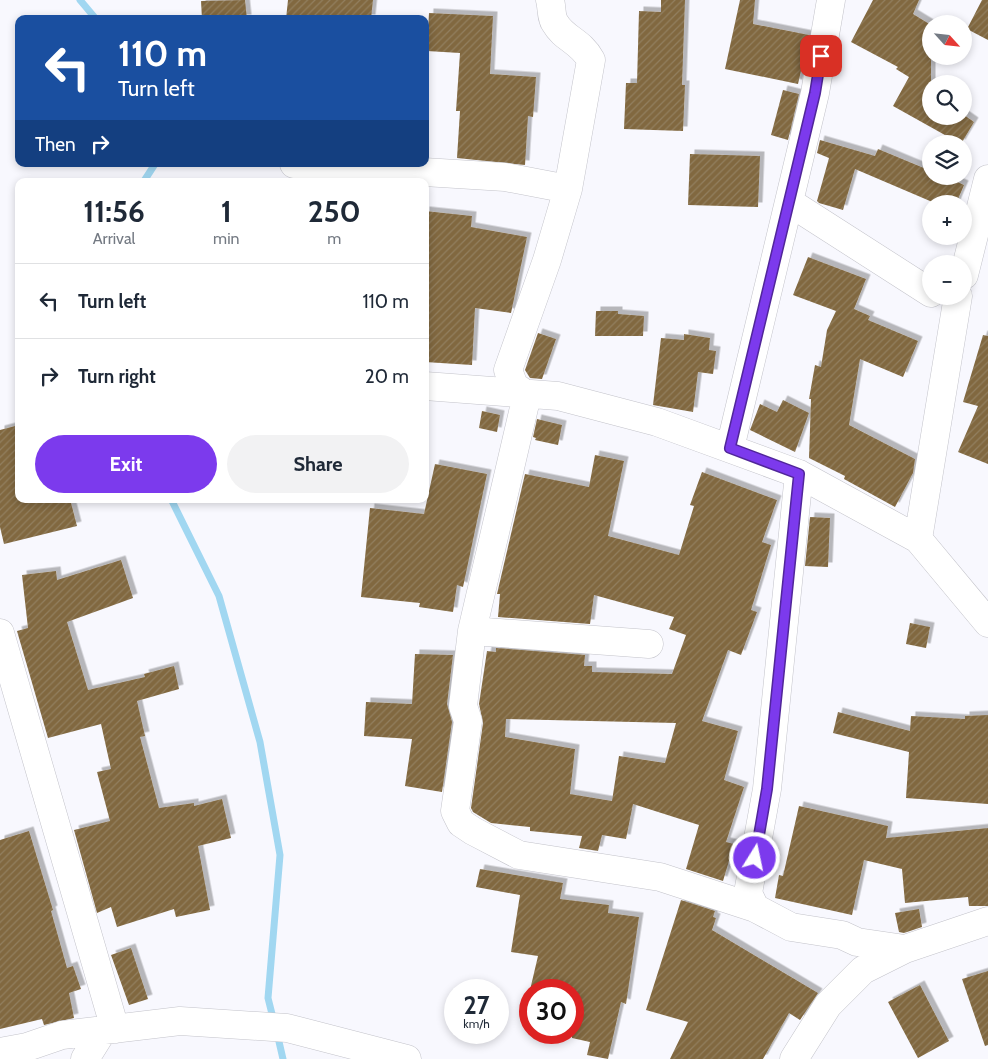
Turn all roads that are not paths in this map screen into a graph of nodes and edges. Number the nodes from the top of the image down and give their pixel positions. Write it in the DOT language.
graph roads {
  1 [pos="550,0"];
  2 [pos="831,0"];
  3 [pos="343,167"];
  4 [pos="988,179"];
  5 [pos="568,189"];
  6 [pos="789,202"];
  7 [pos="969,255"];
  8 [pos="922,286"];
  9 [pos="949,305"];
  10 [pos="429,386"];
  11 [pos="527,394"];
  12 [pos="730,448"];
  13 [pos="799,474"];
  14 [pos="918,539"];
  15 [pos="988,623"];
  16 [pos="472,631"];
  17 [pos="0,634"];
  18 [pos="649,644"];
  19 [pos="755,908"];
  20 [pos="988,921"];
  21 [pos="857,942"];
  22 [pos="905,949"];
  23 [pos="863,970"];
  24 [pos="109,1030"];
  25 [pos="0,1052"];
  26 [pos="85,1059"];
  27 [pos="407,1059"];
  28 [pos="794,1059"];
  1 -- 5 [label="street"];
  2 -- 6 [label="street"];
  3 -- 5 [label="street"];
  4 -- 7 [label="street"];
  5 -- 11 [label="street"];
  6 -- 8 [label="street"];
  6 -- 12 [label="street"];
  9 -- 14 [label="street"];
  10 -- 11 [label="street"];
  11 -- 12 [label="street"];
  11 -- 16 [label="street"];
  12 -- 13 [label="street"];
  13 -- 14 [label="street"];
  13 -- 19 [label="street"];
  14 -- 15 [label="street"];
  16 -- 18 [label="street"];
  16 -- 19 [label="street"];
  17 -- 24 [label="street"];
  19 -- 21 [label="street"];
  20 -- 22 [label="street"];
  21 -- 22 [label="street"];
  21 -- 23 [label="street"];
  22 -- 23 [label="street"];
  23 -- 28 [label="street"];
  24 -- 25 [label="street"];
  24 -- 26 [label="street"];
  24 -- 27 [label="street"];
}
